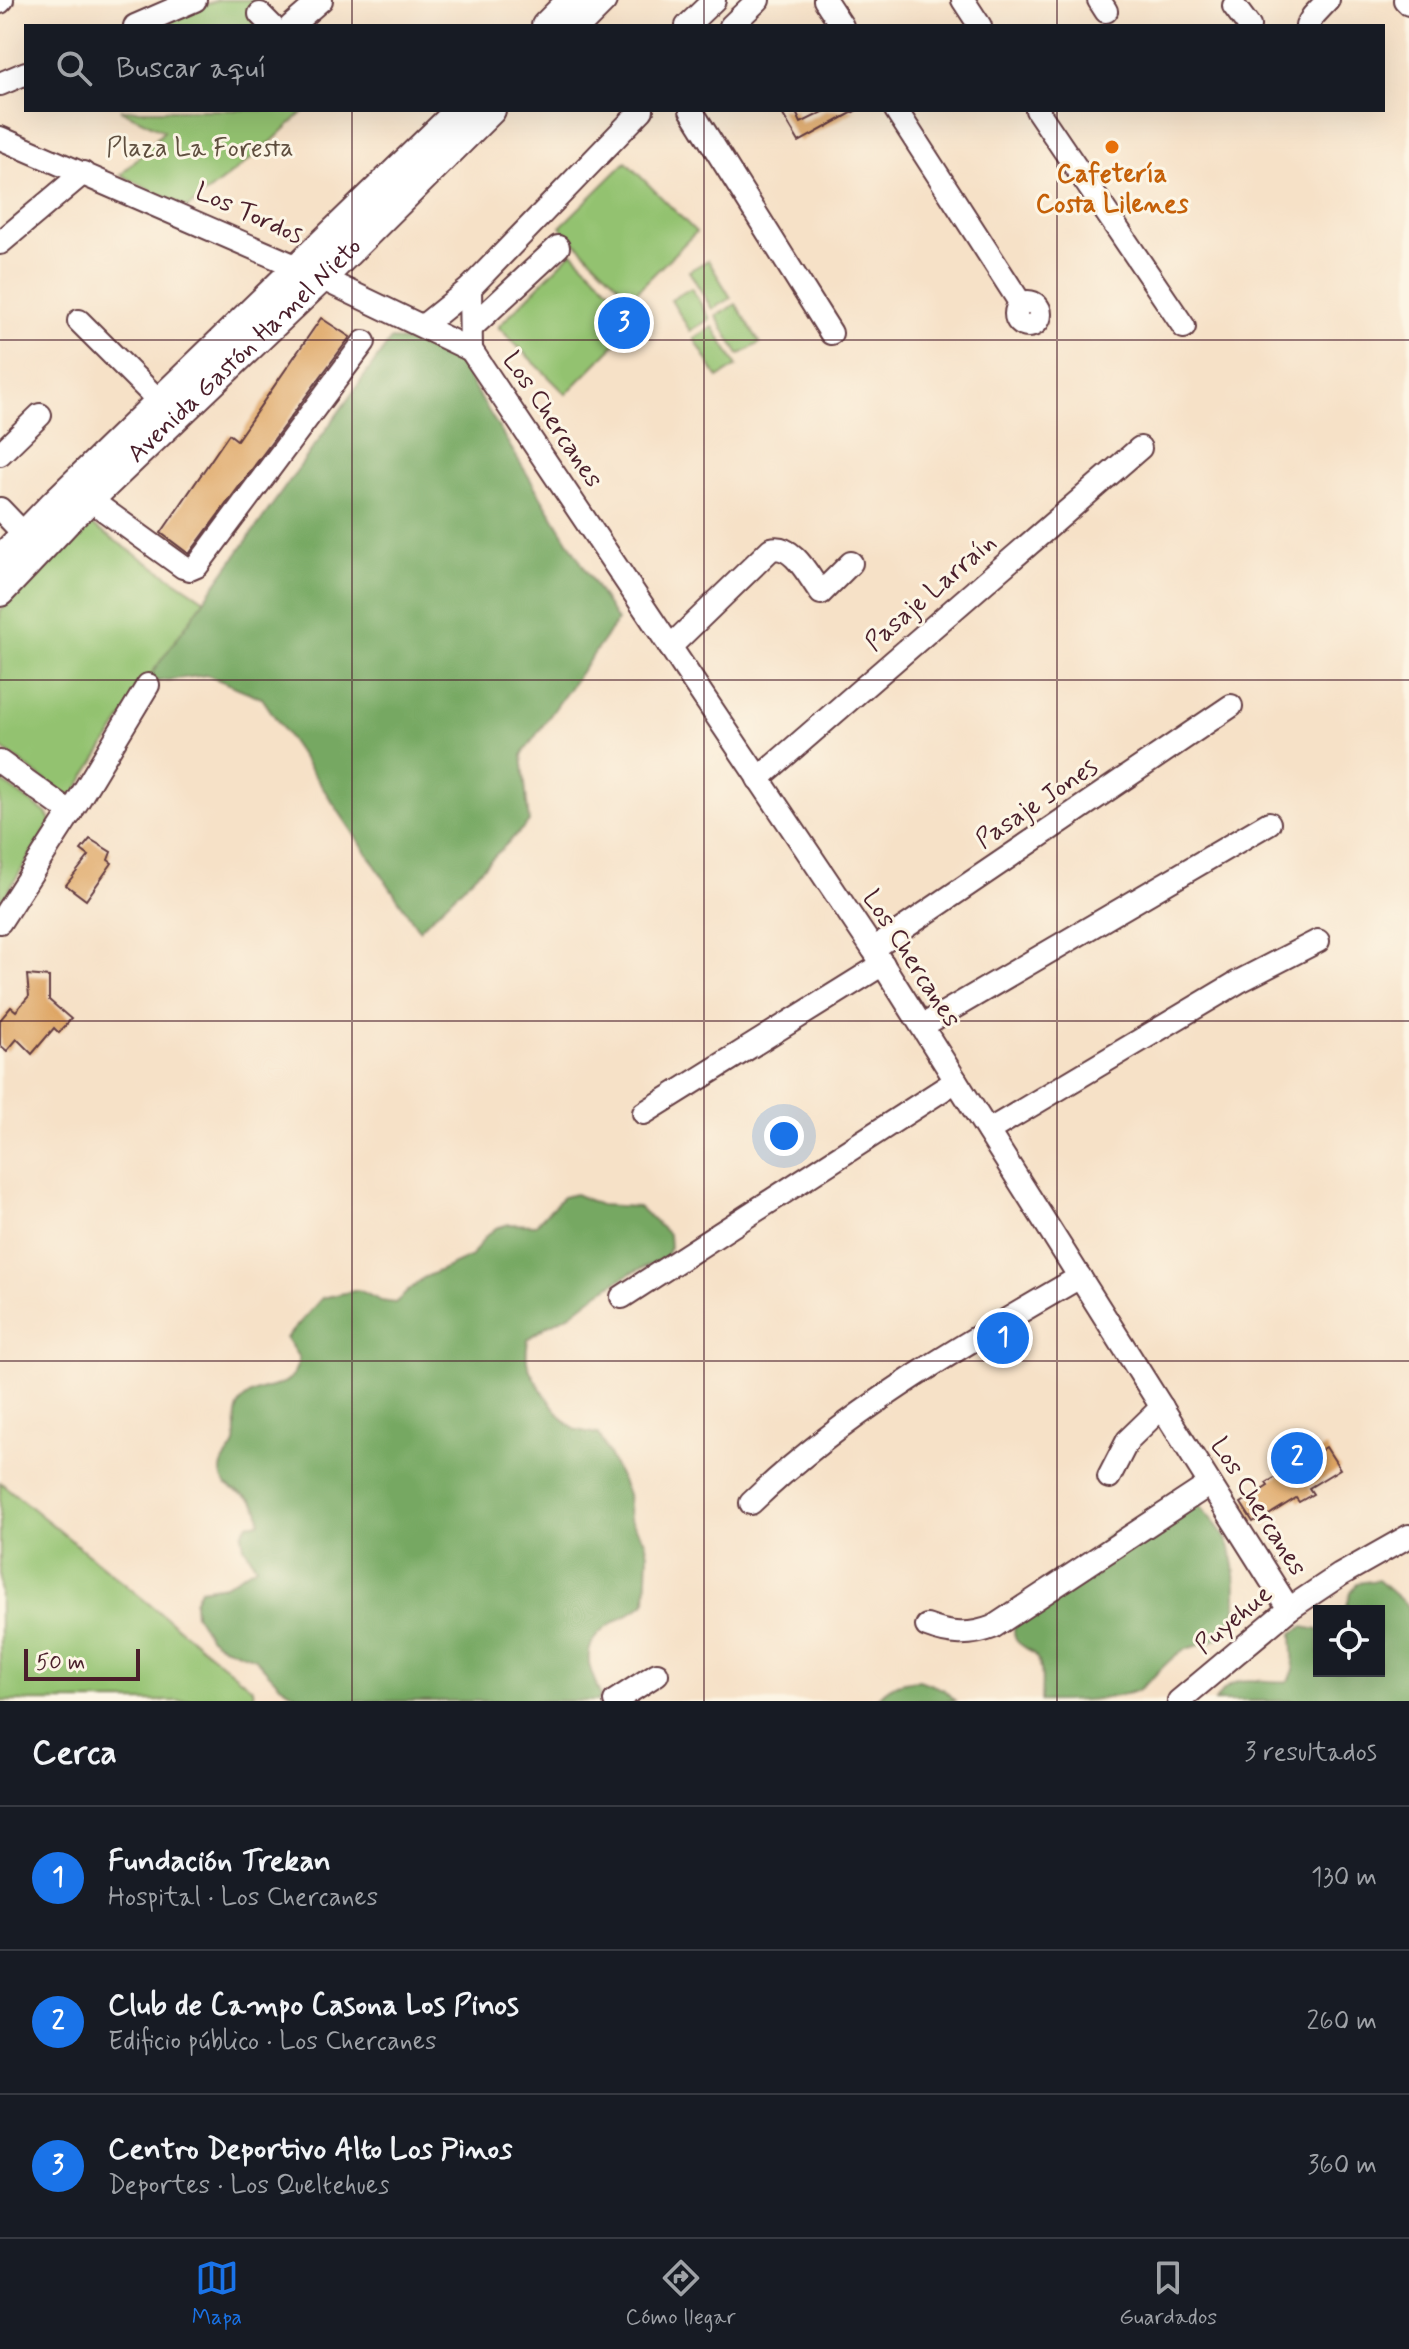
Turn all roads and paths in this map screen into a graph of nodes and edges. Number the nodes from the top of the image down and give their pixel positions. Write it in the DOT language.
graph roads {
  1 [pos="195,0"];
  2 [pos="321,0"];
  3 [pos="572,0"];
  4 [pos="602,0"];
  5 [pos="714,0"];
  6 [pos="758,0"];
  7 [pos="825,0"];
  8 [pos="963,0"];
  9 [pos="1328,0"];
  10 [pos="1234,6"];
  11 [pos="140,24"];
  12 [pos="293,24"];
  13 [pos="548,24"];
  14 [pos="578,24"];
  15 [pos="689,24"];
  16 [pos="733,24"];
  17 [pos="841,24"];
  18 [pos="979,24"];
  19 [pos="1248,24"];
  20 [pos="1308,24"];
  21 [pos="24,74"];
  22 [pos="0,84"];
  23 [pos="458,112"];
  24 [pos="489,112"];
  25 [pos="640,112"];
  26 [pos="692,112"];
  27 [pos="897,112"];
  28 [pos="1038,112"];
  29 [pos="0,138"];
  30 [pos="83,173"];
  31 [pos="0,243"];
  32 [pos="558,247"];
  33 [pos="310,273"];
  34 [pos="470,288"];
  35 [pos="1021,304"];
  36 [pos="79,321"];
  37 [pos="423,326"];
  38 [pos="1184,327"];
  39 [pos="831,333"];
  40 [pos="471,339"];
  41 [pos="364,342"];
  42 [pos="160,402"];
  43 [pos="40,415"];
  44 [pos="1140,448"];
  45 [pos="0,454"];
  46 [pos="89,499"];
  47 [pos="0,509"];
  48 [pos="24,534"];
  49 [pos="0,560"];
  50 [pos="851,563"];
  51 [pos="0,592"];
  52 [pos="670,647"];
  53 [pos="148,685"];
  54 [pos="1231,706"];
  55 [pos="0,762"];
  56 [pos="758,779"];
  57 [pos="71,813"];
  58 [pos="1269,823"];
  59 [pos="0,922"];
  60 [pos="1318,941"];
  61 [pos="878,956"];
  62 [pos="922,1026"];
  63 [pos="956,1081"];
  64 [pos="644,1113"];
  65 [pos="988,1131"];
  66 [pos="1080,1277"];
  67 [pos="622,1297"];
  68 [pos="1162,1407"];
  69 [pos="1109,1477"];
  70 [pos="1210,1484"];
  71 [pos="751,1503"];
  72 [pos="1409,1536"];
  73 [pos="1289,1609"];
  74 [pos="927,1626"];
  75 [pos="657,1674"];
  76 [pos="615,1701"];
  77 [pos="1179,1701"];
  1 -- 11 [label="street"];
  2 -- 12 [label="street"];
  3 -- 13 [label="main road"];
  4 -- 14 [label="main road"];
  5 -- 15 [label="street"];
  6 -- 16 [label="street"];
  7 -- 17 [label="street"];
  8 -- 18 [label="street"];
  9 -- 20 [label="street"];
  10 -- 19 [label="street"];
  21 -- 22 [label="street"];
  23 -- 33 [label="main road, Avenida Gastón Hamel Nieto"];
  24 -- 33 [label="main road, Avenida Gastón Hamel Nieto"];
  25 -- 34 [label="street"];
  26 -- 39 [label="street"];
  27 -- 35 [label="street"];
  28 -- 38 [label="street"];
  29 -- 30 [label="street, Los Tordos"];
  30 -- 31 [label="street"];
  30 -- 33 [label="street, Los Tordos"];
  32 -- 40 [label="street"];
  33 -- 37 [label="street, Los Tordos"];
  33 -- 42 [label="main road, Avenida Gastón Hamel Nieto"];
  33 -- 46 [label="main road, Avenida Gastón Hamel Nieto"];
  34 -- 37 [label="street"];
  34 -- 40 [label="street"];
  36 -- 42 [label="street"];
  37 -- 40 [label="street, Los Tordos"];
  40 -- 52 [label="street, Los Chercanes"];
  41 -- 46 [label="street"];
  42 -- 48 [label="main road, Avenida Gastón Hamel Nieto"];
  43 -- 45 [label="street"];
  44 -- 56 [label="street, Pasaje Larraín"];
  46 -- 51 [label="main road, Avenida Gastón Hamel Nieto"];
  47 -- 48 [label="street"];
  48 -- 49 [label="main road, Avenida Gastón Hamel Nieto"];
  50 -- 52 [label="street"];
  52 -- 56 [label="street, Los Chercanes"];
  53 -- 57 [label="street"];
  54 -- 61 [label="street, Pasaje Jones"];
  55 -- 57 [label="street"];
  56 -- 61 [label="street, Los Chercanes"];
  57 -- 59 [label="street"];
  58 -- 62 [label="street"];
  60 -- 65 [label="street"];
  61 -- 62 [label="street, Los Chercanes"];
  61 -- 64 [label="street, Pasaje Jones"];
  62 -- 63 [label="street, Los Chercanes"];
  63 -- 65 [label="street, Los Chercanes"];
  63 -- 67 [label="street"];
  65 -- 66 [label="street, Los Chercanes"];
  66 -- 68 [label="street, Los Chercanes"];
  66 -- 71 [label="street"];
  68 -- 69 [label="street"];
  68 -- 70 [label="street, Los Chercanes"];
  70 -- 73 [label="street, Los Chercanes"];
  70 -- 74 [label="street"];
  72 -- 73 [label="street, Puyehue"];
  73 -- 77 [label="street, Puyehue"];
  75 -- 76 [label="street"];
}
